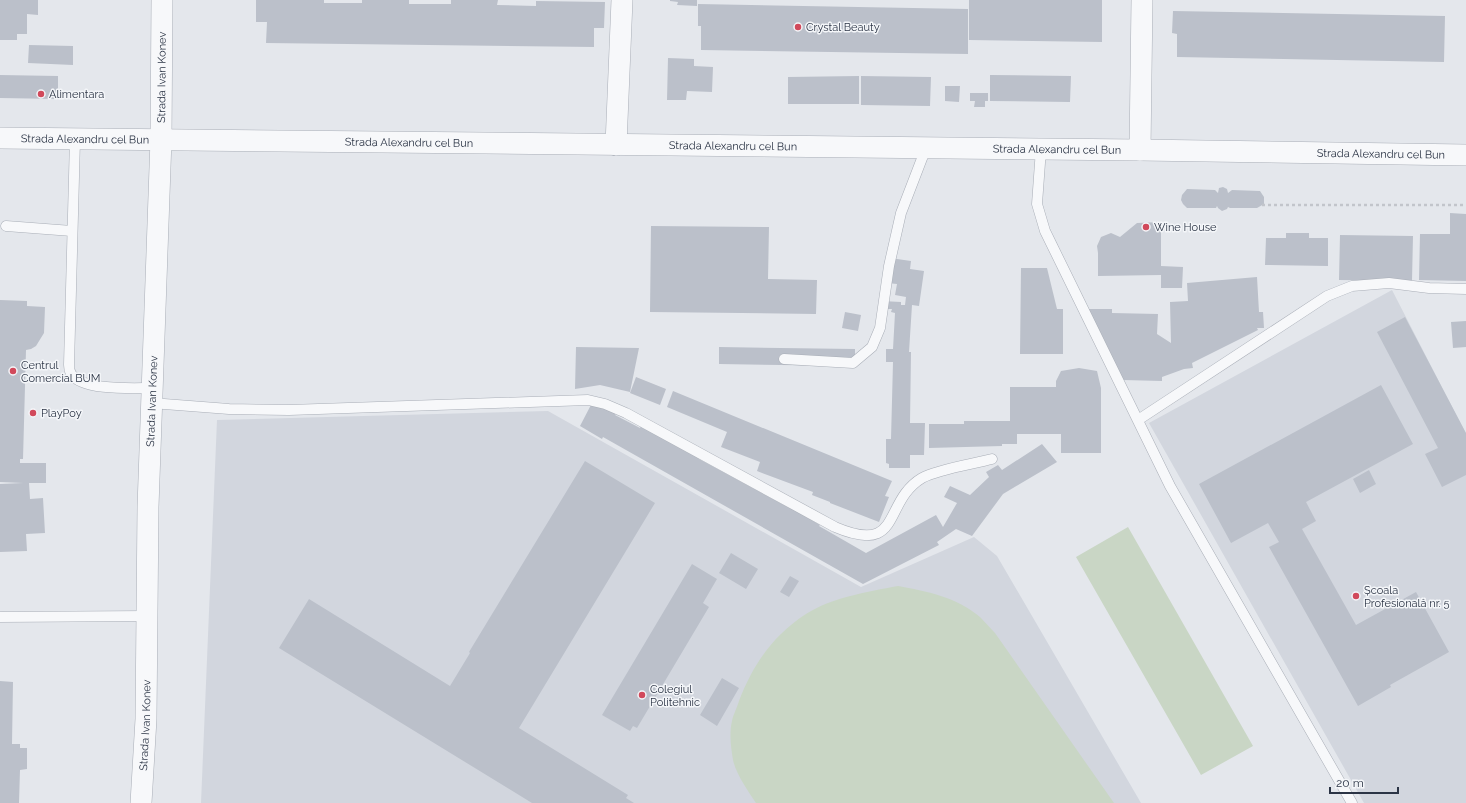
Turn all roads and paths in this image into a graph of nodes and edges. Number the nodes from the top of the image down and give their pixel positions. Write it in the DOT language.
graph roads {
  1 [pos="162,0"];
  2 [pos="622,0"];
  3 [pos="1142,0"];
  4 [pos="0,138"];
  5 [pos="75,139"];
  6 [pos="161,139"];
  7 [pos="616,145"];
  8 [pos="926,148"];
  9 [pos="1041,149"];
  10 [pos="1140,150"];
  11 [pos="1466,155"];
  12 [pos="1262,205"];
  13 [pos="1466,205"];
  14 [pos="6,226"];
  15 [pos="72,231"];
  16 [pos="1466,289"];
  17 [pos="784,358"];
  18 [pos="152,396"];
  19 [pos="1138,420"];
  20 [pos="992,459"];
  21 [pos="147,616"];
  22 [pos="0,617"];
  23 [pos="141,803"];
  24 [pos="1352,803"];
  1 -- 6 [label="street, Strada Ivan Konev"];
  2 -- 7 [label="street"];
  3 -- 10 [label="street"];
  4 -- 5 [label="street, Strada Alexandru cel Bun"];
  5 -- 6 [label="street, Strada Alexandru cel Bun"];
  5 -- 15 [label="lane"];
  6 -- 7 [label="street, Strada Alexandru cel Bun"];
  6 -- 18 [label="street, Strada Ivan Konev"];
  7 -- 8 [label="street, Strada Alexandru cel Bun"];
  8 -- 9 [label="street, Strada Alexandru cel Bun"];
  8 -- 17 [label="lane"];
  9 -- 10 [label="street, Strada Alexandru cel Bun"];
  9 -- 19 [label="lane"];
  10 -- 11 [label="street, Strada Alexandru cel Bun"];
  12 -- 13 [label="path"];
  14 -- 15 [label="lane"];
  15 -- 18 [label="lane"];
  16 -- 19 [label="lane"];
  18 -- 20 [label="lane"];
  18 -- 21 [label="street, Strada Ivan Konev"];
  19 -- 24 [label="lane"];
  21 -- 22 [label="lane"];
  21 -- 23 [label="street, Strada Ivan Konev"];
}
